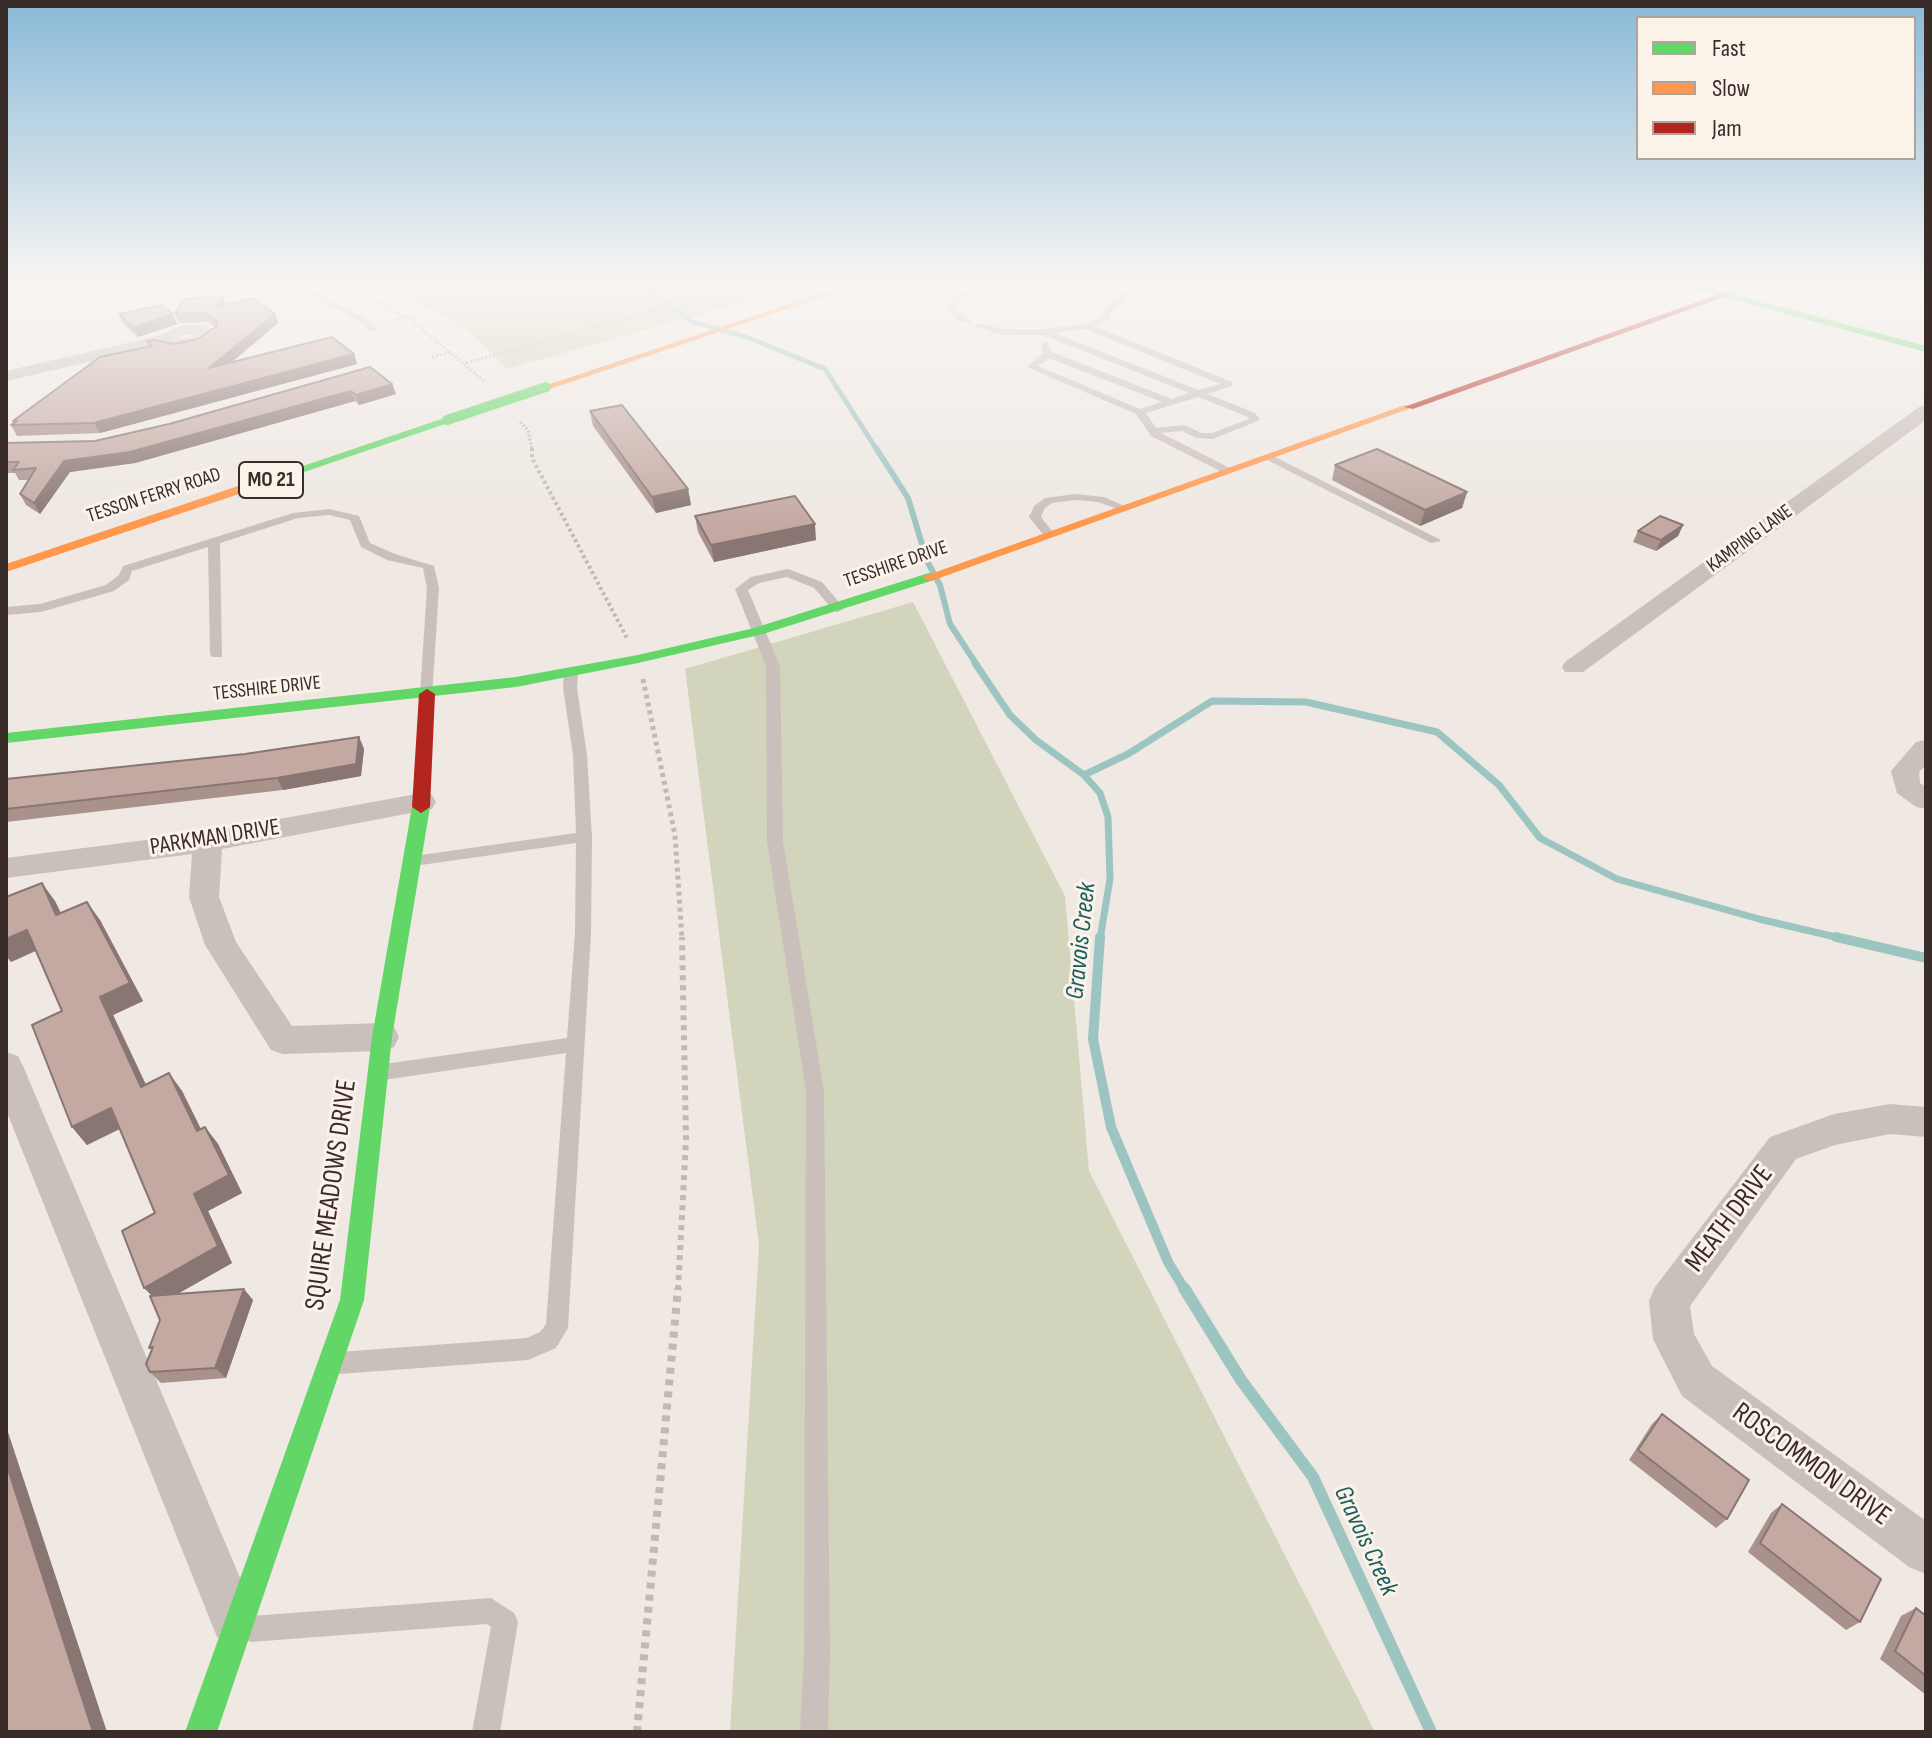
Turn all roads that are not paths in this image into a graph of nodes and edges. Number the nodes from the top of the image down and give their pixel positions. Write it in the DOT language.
graph roads {
  1 [pos="62,363"];
  2 [pos="616,363"];
  3 [pos="1037,363"];
  4 [pos="1071,363"];
  5 [pos="1120,363"];
  6 [pos="1177,363"];
  7 [pos="1533,363"];
  8 [pos="6,376"];
  9 [pos="1200,393"];
  10 [pos="1171,402"];
  11 [pos="1926,411"];
  12 [pos="1140,412"];
  13 [pos="1153,431"];
  14 [pos="1269,457"];
  15 [pos="1228,471"];
  16 [pos="1123,508"];
  17 [pos="1049,535"];
  18 [pos="94,539"];
  19 [pos="214,541"];
  20 [pos="1435,541"];
  21 [pos="6,547"];
  22 [pos="6,568"];
  23 [pos="838,608"];
  24 [pos="6,611"];
  25 [pos="758,631"];
  26 [pos="217,654"];
  27 [pos="1574,667"];
  28 [pos="571,672"];
  29 [pos="427,694"];
  30 [pos="6,738"];
  31 [pos="1926,748"];
  32 [pos="1917,794"];
  33 [pos="422,802"];
  34 [pos="584,837"];
  35 [pos="208,842"];
  36 [pos="412,861"];
  37 [pos="6,868"];
  38 [pos="382,1037"];
  39 [pos="576,1044"];
  40 [pos="6,1066"];
  41 [pos="378,1073"];
  42 [pos="1926,1122"];
  43 [pos="330,1364"];
  44 [pos="1697,1381"];
  45 [pos="1926,1550"];
  46 [pos="237,1630"];
  47 [pos="201,1732"];
  48 [pos="486,1732"];
  49 [pos="814,1732"];
  1 -- 8 [label="street"];
  2 -- 18 [label="street, TESSON FERRY ROAD / MO 21, bridge"];
  3 -- 12 [label="lane"];
  4 -- 10 [label="lane"];
  5 -- 9 [label="lane"];
  6 -- 9 [label="lane"];
  7 -- 14 [label="street, TESSHIRE DRIVE"];
  9 -- 10 [label="lane"];
  9 -- 13 [label="lane"];
  10 -- 12 [label="lane"];
  11 -- 27 [label="street, KAMPING LANE"];
  12 -- 13 [label="lane"];
  13 -- 15 [label="lane"];
  14 -- 15 [label="street, TESSHIRE DRIVE"];
  14 -- 20 [label="lane"];
  15 -- 16 [label="street, TESSHIRE DRIVE"];
  16 -- 17 [label="street, TESSHIRE DRIVE"];
  16 -- 17 [label="lane"];
  17 -- 23 [label="street, TESSHIRE DRIVE"];
  18 -- 21 [label="street"];
  18 -- 22 [label="street, TESSON FERRY ROAD / MO 21"];
  19 -- 24 [label="lane"];
  19 -- 26 [label="lane"];
  19 -- 29 [label="lane"];
  23 -- 25 [label="street, TESSHIRE DRIVE"];
  23 -- 25 [label="lane"];
  25 -- 28 [label="street, TESSHIRE DRIVE"];
  25 -- 49 [label="lane"];
  28 -- 29 [label="street, TESSHIRE DRIVE"];
  28 -- 34 [label="lane"];
  29 -- 30 [label="street, TESSHIRE DRIVE"];
  29 -- 33 [label="street, SQUIRE MEADOWS DRIVE"];
  31 -- 32 [label="street"];
  33 -- 35 [label="street, PARKMAN DRIVE"];
  33 -- 36 [label="street, SQUIRE MEADOWS DRIVE"];
  34 -- 36 [label="lane"];
  34 -- 39 [label="lane"];
  35 -- 37 [label="street, PARKMAN DRIVE"];
  35 -- 38 [label="street"];
  36 -- 38 [label="street, SQUIRE MEADOWS DRIVE"];
  38 -- 41 [label="street, SQUIRE MEADOWS DRIVE"];
  39 -- 41 [label="lane"];
  39 -- 43 [label="lane"];
  40 -- 46 [label="street"];
  41 -- 43 [label="street, SQUIRE MEADOWS DRIVE"];
  42 -- 44 [label="street, MEATH DRIVE"];
  43 -- 46 [label="street, SQUIRE MEADOWS DRIVE"];
  44 -- 45 [label="street, ROSCOMMON DRIVE"];
  46 -- 47 [label="street, SQUIRE MEADOWS DRIVE"];
  46 -- 48 [label="lane"];
}
